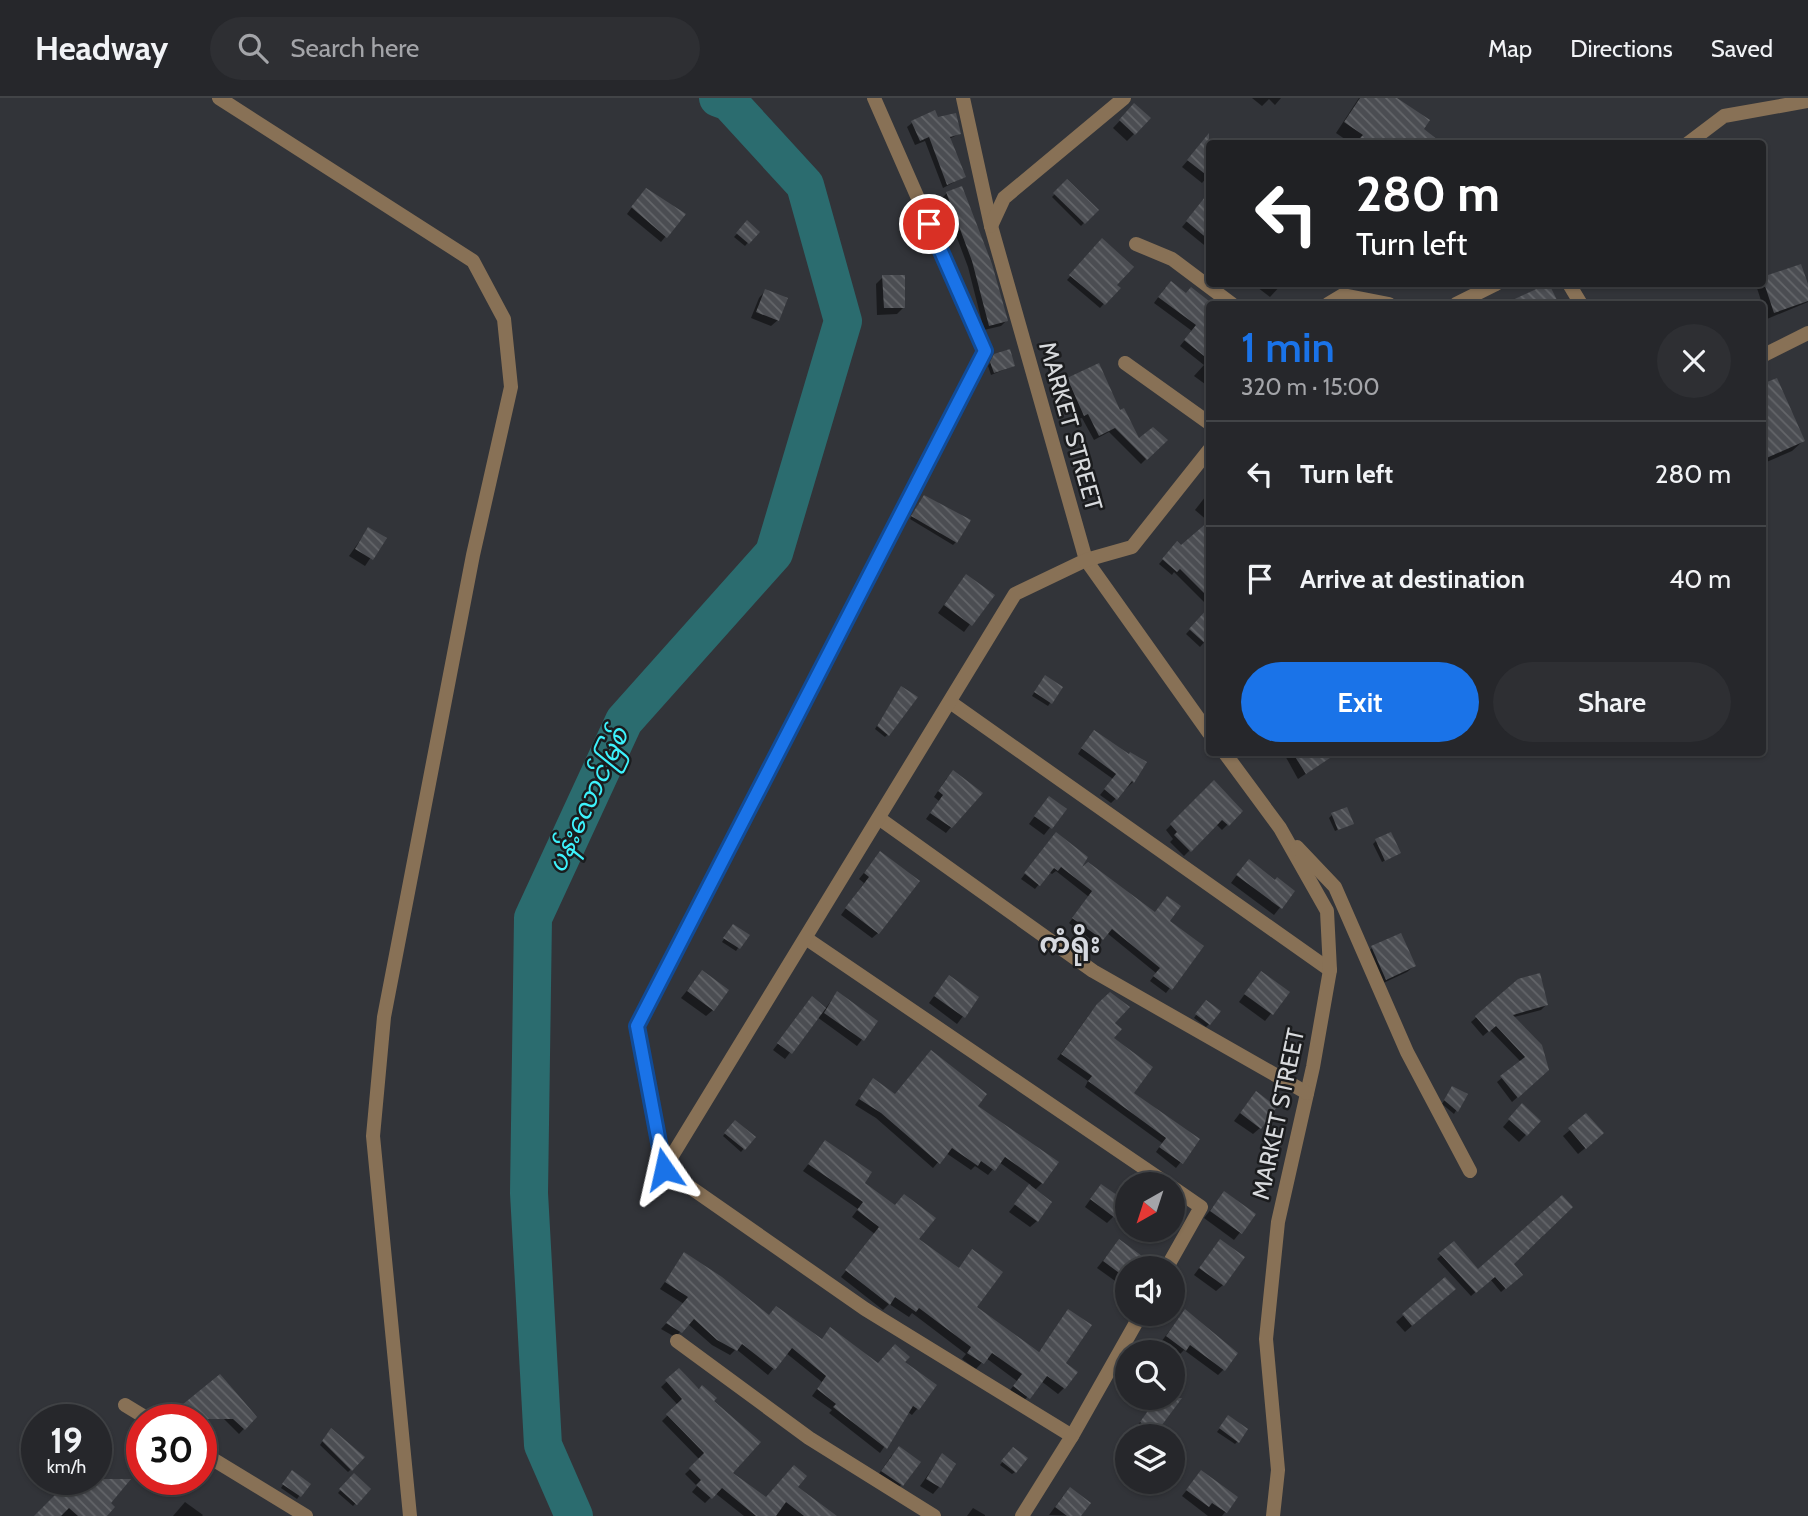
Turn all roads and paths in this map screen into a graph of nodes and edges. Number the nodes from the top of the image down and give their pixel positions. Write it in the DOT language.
graph roads {
  1 [pos="219,98"];
  2 [pos="874,98"];
  3 [pos="963,98"];
  4 [pos="1124,98"];
  5 [pos="1808,101"];
  6 [pos="1693,140"];
  7 [pos="991,226"];
  8 [pos="1136,244"];
  9 [pos="1206,284"];
  10 [pos="1209,287"];
  11 [pos="1490,287"];
  12 [pos="1228,301"];
  13 [pos="1333,301"];
  14 [pos="1374,301"];
  15 [pos="1462,301"];
  16 [pos="1808,333"];
  17 [pos="1766,354"];
  18 [pos="1125,363"];
  19 [pos="1206,421"];
  20 [pos="1206,454"];
  21 [pos="1086,560"];
  22 [pos="950,702"];
  23 [pos="1206,729"];
  24 [pos="1227,756"];
  25 [pos="880,819"];
  26 [pos="1280,828"];
  27 [pos="807,939"];
  28 [pos="1330,970"];
  29 [pos="1307,1093"];
  30 [pos="664,1169"];
  31 [pos="1470,1171"];
  32 [pos="1150,1172"];
  33 [pos="1185,1195"];
  34 [pos="1185,1235"];
  35 [pos="1134,1326"];
  36 [pos="677,1341"];
  37 [pos="1072,1436"];
  38 [pos="217,1462"];
  39 [pos="306,1516"];
  40 [pos="410,1516"];
  41 [pos="934,1516"];
  42 [pos="1022,1516"];
  43 [pos="1273,1516"];
  1 -- 40 [label="street"];
  2 -- 30 [label="street"];
  3 -- 7 [label="street, MARKET STREET"];
  4 -- 7 [label="street"];
  5 -- 6 [label="street"];
  7 -- 21 [label="street, MARKET STREET"];
  8 -- 9 [label="street"];
  10 -- 12 [label="street"];
  11 -- 15 [label="street"];
  13 -- 14 [label="street"];
  16 -- 17 [label="street"];
  18 -- 19 [label="street"];
  20 -- 21 [label="street"];
  21 -- 22 [label="street"];
  21 -- 23 [label="street, MARKET STREET"];
  22 -- 25 [label="street"];
  22 -- 28 [label="street"];
  24 -- 26 [label="street, MARKET STREET"];
  25 -- 27 [label="street"];
  25 -- 29 [label="street"];
  26 -- 28 [label="street, MARKET STREET"];
  26 -- 31 [label="street"];
  27 -- 30 [label="street"];
  27 -- 32 [label="street"];
  28 -- 29 [label="street, MARKET STREET"];
  29 -- 43 [label="street, MARKET STREET"];
  30 -- 37 [label="street"];
  33 -- 34 [label="street"];
  35 -- 37 [label="street"];
  36 -- 41 [label="street"];
  37 -- 42 [label="street"];
  38 -- 39 [label="street"];
}
